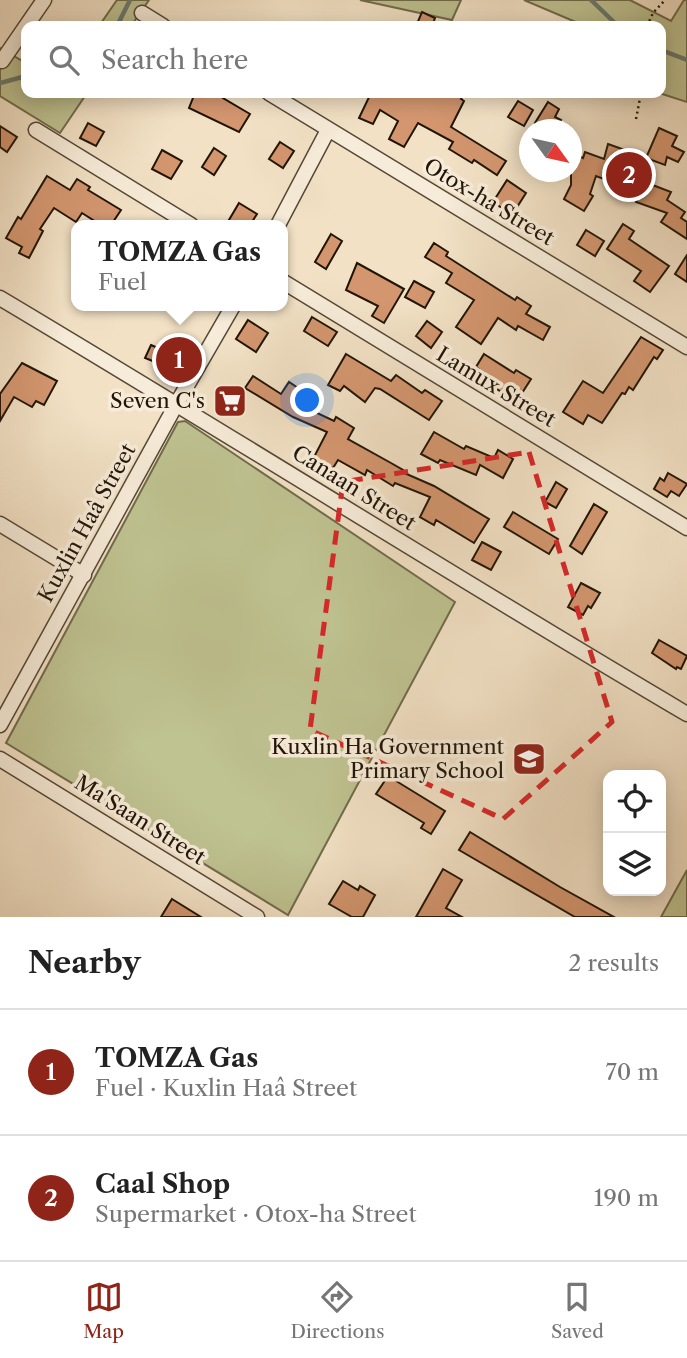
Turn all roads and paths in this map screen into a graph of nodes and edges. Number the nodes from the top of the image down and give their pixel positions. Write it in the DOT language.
graph roads {
  1 [pos="44,0"];
  2 [pos="665,0"];
  3 [pos="142,13"];
  4 [pos="30,21"];
  5 [pos="155,21"];
  6 [pos="649,21"];
  7 [pos="21,33"];
  8 [pos="2,61"];
  9 [pos="277,98"];
  10 [pos="640,98"];
  11 [pos="636,119"];
  12 [pos="36,130"];
  13 [pos="328,130"];
  14 [pos="183,220"];
  15 [pos="281,220"];
  16 [pos="288,285"];
  17 [pos="0,298"];
  18 [pos="230,311"];
  19 [pos="687,347"];
  20 [pos="177,403"];
  21 [pos="0,524"];
  22 [pos="687,528"];
  23 [pos="84,575"];
  24 [pos="687,714"];
  25 [pos="0,725"];
  26 [pos="0,759"];
  27 [pos="257,917"];
  1 -- 4 [label="street"];
  2 -- 6 [label="path"];
  3 -- 5 [label="street"];
  7 -- 8 [label="street"];
  9 -- 13 [label="street, Otox-ha Street"];
  10 -- 11 [label="path"];
  12 -- 14 [label="street"];
  13 -- 15 [label="street"];
  13 -- 19 [label="street, Otox-ha Street"];
  16 -- 22 [label="street, Lamux Street"];
  17 -- 20 [label="street, Canaan Street"];
  18 -- 20 [label="street, Kuxlin Haâ Street"];
  20 -- 23 [label="street, Kuxlin Haâ Street"];
  20 -- 24 [label="street, Canaan Street"];
  21 -- 23 [label="street"];
  23 -- 25 [label="street, Kuxlin Haâ Street"];
  26 -- 27 [label="street, Ma'Saan Street"];
}
